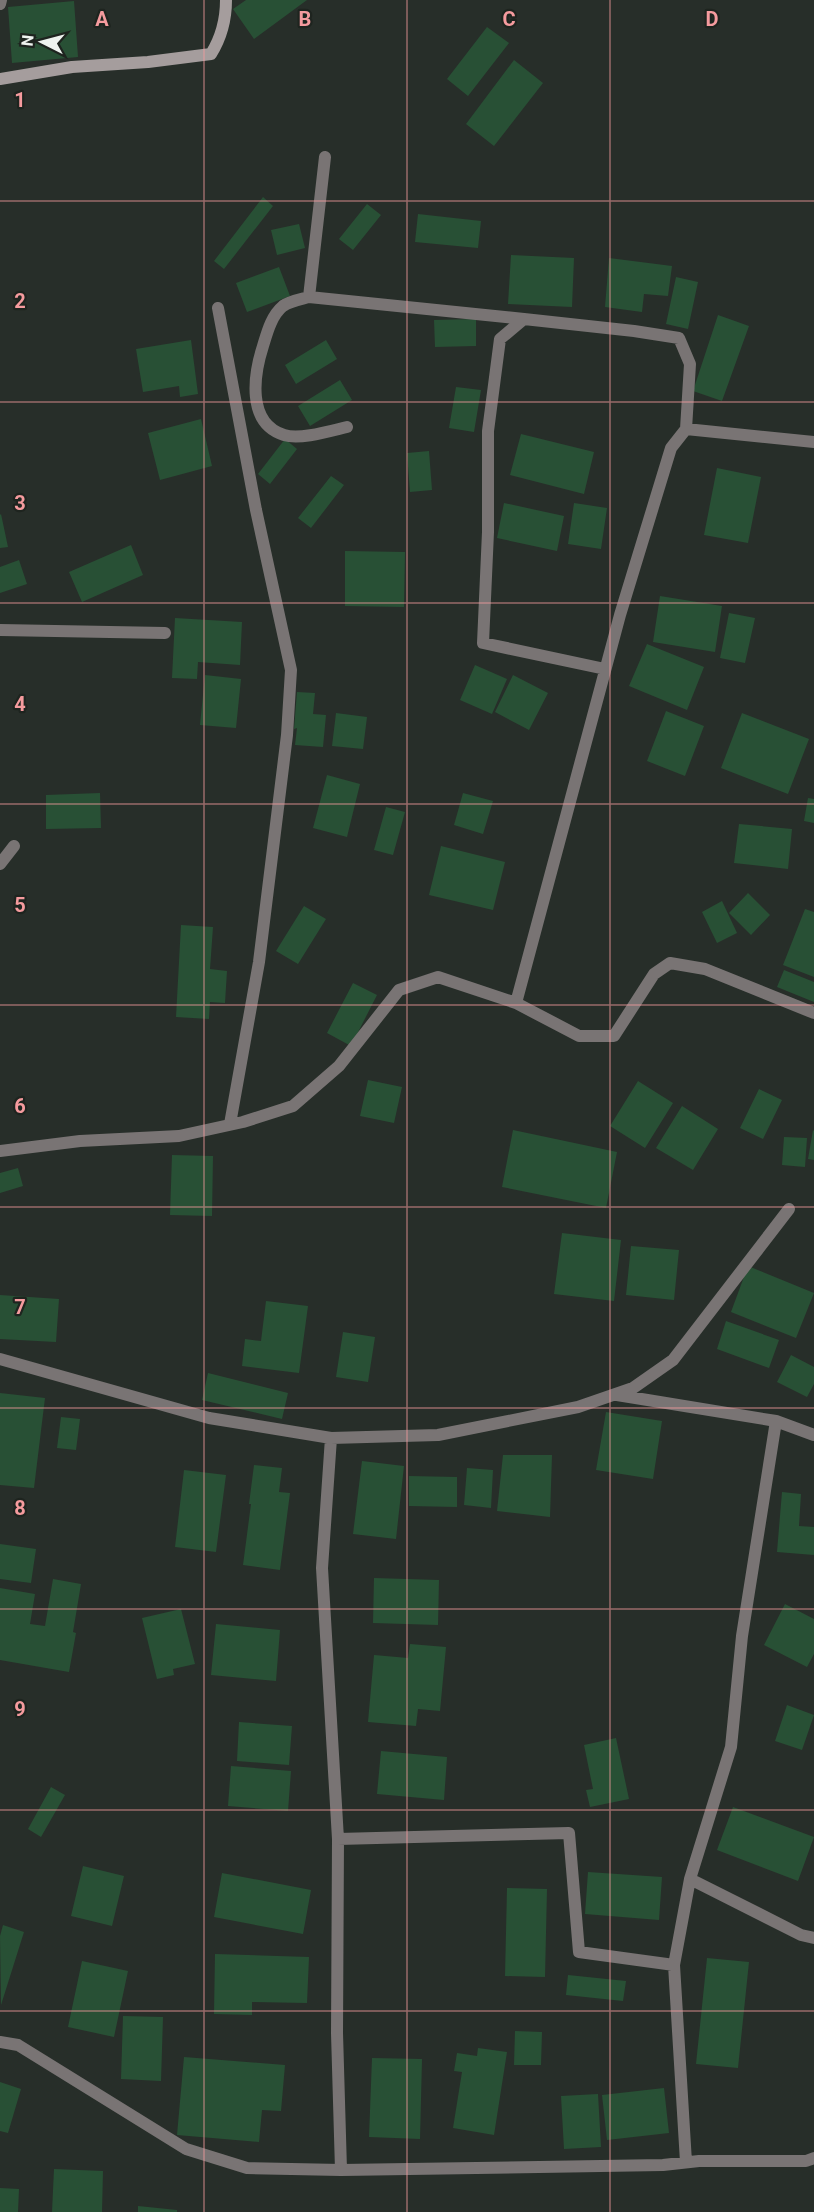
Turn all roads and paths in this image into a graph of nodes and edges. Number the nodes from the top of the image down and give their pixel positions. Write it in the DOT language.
graph roads {
  1 [pos="226,0"];
  2 [pos="0,78"];
  3 [pos="324,158"];
  4 [pos="309,297"];
  5 [pos="218,308"];
  6 [pos="524,319"];
  7 [pos="347,427"];
  8 [pos="687,429"];
  9 [pos="814,442"];
  10 [pos="0,630"];
  11 [pos="165,633"];
  12 [pos="605,669"];
  13 [pos="14,846"];
  14 [pos="0,864"];
  15 [pos="516,1003"];
  16 [pos="814,1013"];
  17 [pos="230,1124"];
  18 [pos="0,1152"];
  19 [pos="789,1209"];
  20 [pos="0,1359"];
  21 [pos="613,1394"];
  22 [pos="776,1420"];
  23 [pos="814,1435"];
  24 [pos="331,1438"];
  25 [pos="338,1839"];
  26 [pos="690,1879"];
  27 [pos="814,1938"];
  28 [pos="674,1965"];
  29 [pos="0,2042"];
  30 [pos="814,2158"];
  31 [pos="686,2162"];
  32 [pos="341,2170"];
  1 -- 2 [label="street"];
  3 -- 4 [label="street"];
  4 -- 6 [label="street"];
  4 -- 7 [label="street"];
  5 -- 17 [label="street"];
  6 -- 8 [label="street"];
  6 -- 12 [label="street"];
  8 -- 9 [label="street"];
  8 -- 12 [label="street"];
  10 -- 11 [label="street"];
  12 -- 15 [label="street"];
  13 -- 14 [label="street"];
  15 -- 16 [label="street"];
  15 -- 17 [label="street"];
  17 -- 18 [label="street"];
  19 -- 21 [label="street"];
  20 -- 24 [label="street"];
  21 -- 22 [label="street"];
  21 -- 24 [label="street"];
  22 -- 23 [label="street"];
  22 -- 26 [label="street"];
  24 -- 25 [label="street"];
  25 -- 28 [label="street"];
  25 -- 32 [label="street"];
  26 -- 27 [label="street"];
  26 -- 28 [label="street"];
  28 -- 31 [label="street"];
  29 -- 32 [label="street"];
  30 -- 31 [label="street"];
  31 -- 32 [label="street"];
}
